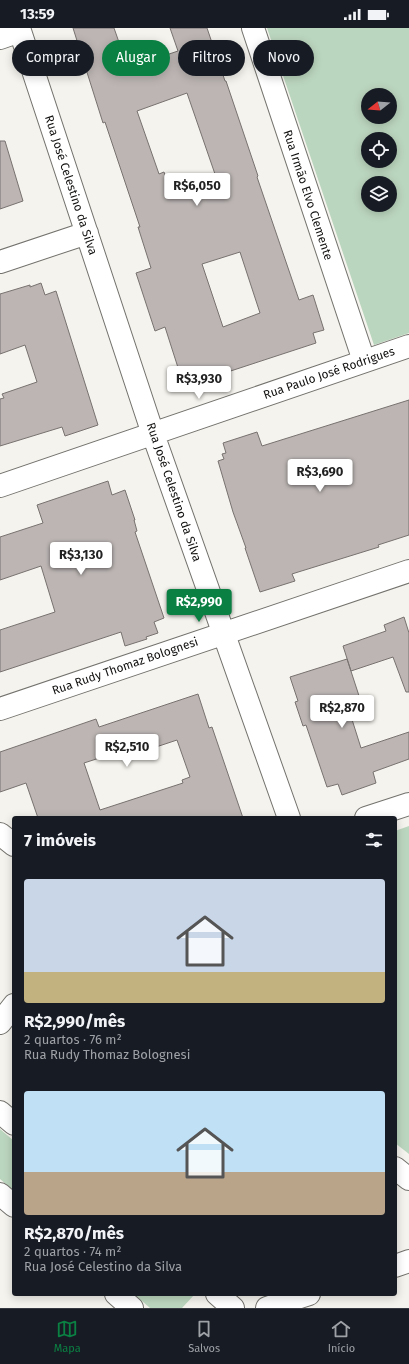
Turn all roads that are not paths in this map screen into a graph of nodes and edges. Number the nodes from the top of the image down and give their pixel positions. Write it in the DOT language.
graph roads {
  1 [pos="253,28"];
  2 [pos="20,30"];
  3 [pos="0,38"];
  4 [pos="87,233"];
  5 [pos="0,262"];
  6 [pos="409,346"];
  7 [pos="364,361"];
  8 [pos="154,434"];
  9 [pos="0,486"];
  10 [pos="409,571"];
  11 [pos="224,632"];
  12 [pos="0,709"];
  13 [pos="409,804"];
  14 [pos="288,816"];
  15 [pos="372,816"];
  16 [pos="0,834"];
  17 [pos="12,844"];
  18 [pos="12,1008"];
  19 [pos="0,1023"];
  20 [pos="0,1112"];
  21 [pos="12,1122"];
  22 [pos="397,1170"];
  23 [pos="409,1180"];
  24 [pos="0,1194"];
  25 [pos="12,1204"];
  26 [pos="409,1261"];
  27 [pos="397,1265"];
  28 [pos="118,1296"];
  29 [pos="219,1296"];
  30 [pos="303,1296"];
  31 [pos="132,1308"];
  32 [pos="233,1308"];
  33 [pos="267,1308"];
  1 -- 7 [label="street, Rua Irmão Elvo Clemente"];
  2 -- 3 [label="street"];
  2 -- 4 [label="street, Rua José Celestino da Silva"];
  4 -- 5 [label="street"];
  4 -- 8 [label="street, Rua José Celestino da Silva"];
  6 -- 7 [label="street, Rua Paulo José Rodrigues"];
  7 -- 8 [label="street, Rua Paulo José Rodrigues"];
  8 -- 9 [label="street, Rua Paulo José Rodrigues"];
  8 -- 11 [label="street, Rua José Celestino da Silva"];
  10 -- 11 [label="street, Rua Rudy Thomaz Bolognesi"];
  11 -- 12 [label="street, Rua Rudy Thomaz Bolognesi"];
  11 -- 14 [label="street, Rua José Celestino da Silva"];
  13 -- 15 [label="street"];
  16 -- 17 [label="street"];
  18 -- 19 [label="street"];
  20 -- 21 [label="street"];
  22 -- 23 [label="street"];
  24 -- 25 [label="street"];
  26 -- 27 [label="street"];
  28 -- 31 [label="street"];
  29 -- 32 [label="street"];
  30 -- 33 [label="street"];
}
